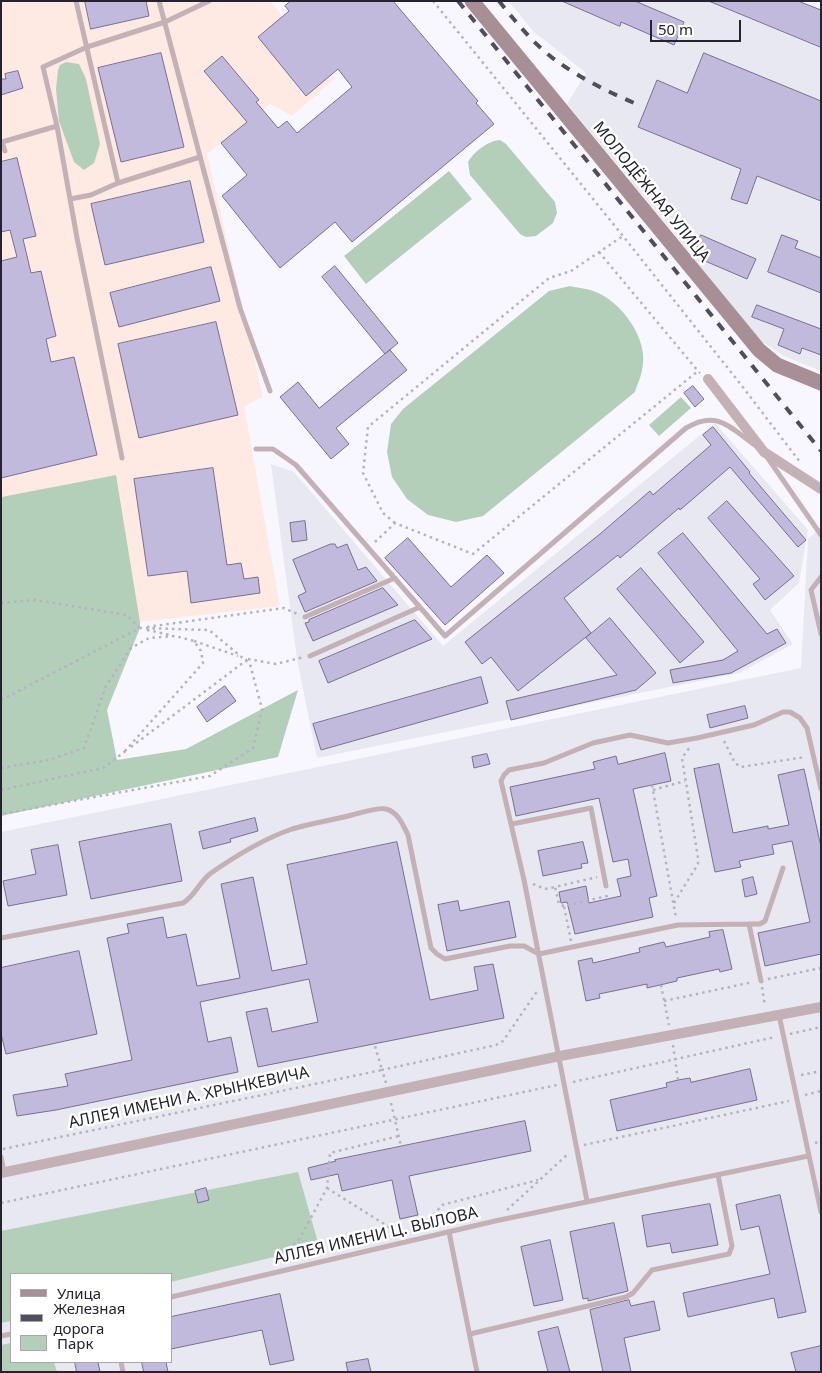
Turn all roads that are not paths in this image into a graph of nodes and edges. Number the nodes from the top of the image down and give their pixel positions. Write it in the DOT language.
graph roads {
  1 [pos="76,1"];
  2 [pos="159,1"];
  3 [pos="209,1"];
  4 [pos="472,1"];
  5 [pos="165,22"];
  6 [pos="87,47"];
  7 [pos="56,126"];
  8 [pos="5,151"];
  9 [pos="200,158"];
  10 [pos="118,184"];
  11 [pos="70,198"];
  12 [pos="708,379"];
  13 [pos="821,383"];
  14 [pos="270,391"];
  15 [pos="256,450"];
  16 [pos="764,452"];
  17 [pos="122,458"];
  18 [pos="821,489"];
  19 [pos="821,535"];
  20 [pos="821,577"];
  21 [pos="395,578"];
  22 [pos="420,607"];
  23 [pos="305,617"];
  24 [pos="821,634"];
  25 [pos="310,656"];
  26 [pos="821,789"];
  27 [pos="512,824"];
  28 [pos="783,868"];
  29 [pos="606,886"];
  30 [pos="749,924"];
  31 [pos="1,938"];
  32 [pos="539,954"];
  33 [pos="761,981"];
  34 [pos="821,1007"];
  35 [pos="779,1015"];
  36 [pos="560,1056"];
  37 [pos="808,1156"];
  38 [pos="1,1157"];
  39 [pos="3,1172"];
  40 [pos="718,1175"];
  41 [pos="587,1201"];
  42 [pos="821,1212"];
  43 [pos="449,1232"];
  44 [pos="172,1297"];
  45 [pos="470,1334"];
  46 [pos="477,1372"];
  1 -- 6 [label="lane"];
  2 -- 5 [label="lane"];
  3 -- 5 [label="lane"];
  4 -- 13 [label="main road, МОЛОДЁЖНАЯ УЛИЦА"];
  5 -- 6 [label="lane"];
  5 -- 9 [label="lane"];
  6 -- 7 [label="lane"];
  6 -- 10 [label="lane"];
  7 -- 8 [label="lane"];
  7 -- 11 [label="lane"];
  9 -- 10 [label="lane"];
  9 -- 14 [label="lane"];
  10 -- 11 [label="lane"];
  11 -- 17 [label="lane"];
  12 -- 16 [label="street"];
  15 -- 21 [label="lane"];
  16 -- 18 [label="street"];
  16 -- 19 [label="lane"];
  16 -- 22 [label="lane"];
  20 -- 24 [label="lane"];
  21 -- 22 [label="lane"];
  21 -- 23 [label="lane"];
  22 -- 25 [label="lane"];
  26 -- 27 [label="lane"];
  27 -- 29 [label="lane"];
  27 -- 32 [label="lane"];
  28 -- 30 [label="lane"];
  30 -- 32 [label="lane"];
  30 -- 33 [label="lane"];
  31 -- 32 [label="lane"];
  32 -- 36 [label="lane"];
  34 -- 35 [label="street"];
  35 -- 36 [label="street"];
  35 -- 37 [label="lane"];
  36 -- 39 [label="street"];
  36 -- 41 [label="lane"];
  37 -- 40 [label="lane, АЛЛЕЯ ИМЕНИ Ц. ВЫЛОВА"];
  37 -- 42 [label="lane"];
  38 -- 39 [label="lane"];
  40 -- 41 [label="lane, АЛЛЕЯ ИМЕНИ Ц. ВЫЛОВА"];
  40 -- 45 [label="lane"];
  41 -- 43 [label="lane, АЛЛЕЯ ИМЕНИ Ц. ВЫЛОВА"];
  43 -- 44 [label="lane, АЛЛЕЯ ИМЕНИ Ц. ВЫЛОВА"];
  43 -- 45 [label="lane"];
  45 -- 46 [label="lane"];
}
